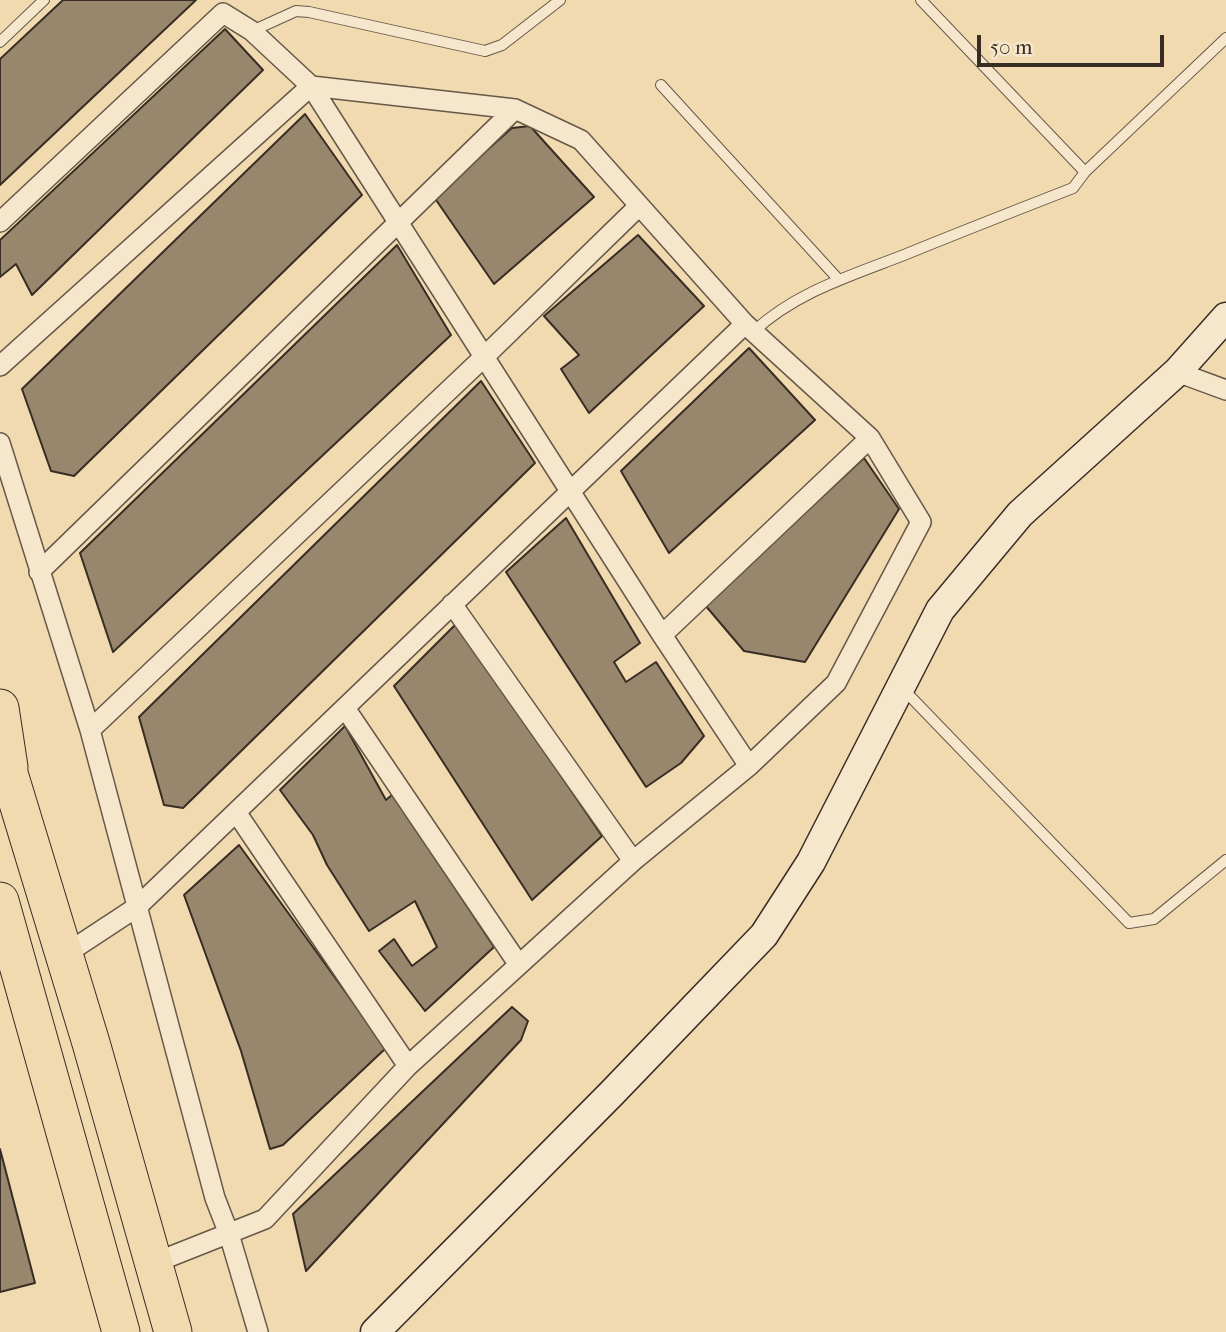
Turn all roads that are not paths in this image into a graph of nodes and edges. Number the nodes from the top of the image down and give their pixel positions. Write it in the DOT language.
graph roads {
  1 [pos="44,0"];
  2 [pos="560,0"];
  3 [pos="921,0"];
  4 [pos="217,6"];
  5 [pos="252,31"];
  6 [pos="1226,38"];
  7 [pos="0,42"];
  8 [pos="661,85"];
  9 [pos="312,86"];
  10 [pos="515,109"];
  11 [pos="1085,172"];
  12 [pos="639,206"];
  13 [pos="0,222"];
  14 [pos="399,222"];
  15 [pos="839,280"];
  16 [pos="1226,317"];
  17 [pos="749,328"];
  18 [pos="484,357"];
  19 [pos="0,366"];
  20 [pos="1177,372"];
  21 [pos="1226,390"];
  22 [pos="870,438"];
  23 [pos="0,443"];
  24 [pos="570,491"];
  25 [pos="40,572"];
  26 [pos="452,604"];
  27 [pos="662,635"];
  28 [pos="901,687"];
  29 [pos="0,708"];
  30 [pos="345,708"];
  31 [pos="90,730"];
  32 [pos="5,760"];
  33 [pos="749,766"];
  34 [pos="236,812"];
  35 [pos="634,860"];
  36 [pos="1226,860"];
  37 [pos="0,901"];
  38 [pos="136,908"];
  39 [pos="65,955"];
  40 [pos="519,965"];
  41 [pos="408,1066"];
  42 [pos="229,1234"];
  43 [pos="154,1263"];
  44 [pos="121,1332"];
  45 [pos="173,1332"];
  46 [pos="258,1332"];
  47 [pos="375,1332"];
  1 -- 7 [label="lane"];
  2 -- 5 [label="lane"];
  3 -- 11 [label="lane"];
  4 -- 5 [label="street"];
  4 -- 13 [label="street"];
  5 -- 9 [label="street"];
  6 -- 11 [label="lane"];
  8 -- 15 [label="lane"];
  9 -- 10 [label="street"];
  9 -- 14 [label="street"];
  9 -- 19 [label="street"];
  10 -- 12 [label="street"];
  10 -- 14 [label="street"];
  11 -- 15 [label="lane"];
  12 -- 17 [label="street"];
  12 -- 18 [label="street"];
  14 -- 18 [label="street"];
  14 -- 25 [label="street"];
  15 -- 17 [label="lane"];
  16 -- 20 [label="street"];
  17 -- 22 [label="street"];
  17 -- 24 [label="street"];
  18 -- 24 [label="street"];
  18 -- 31 [label="street"];
  20 -- 21 [label="street"];
  20 -- 28 [label="street"];
  22 -- 27 [label="street"];
  22 -- 33 [label="street"];
  23 -- 25 [label="street"];
  24 -- 26 [label="street"];
  24 -- 27 [label="street"];
  25 -- 31 [label="street"];
  26 -- 30 [label="street"];
  26 -- 35 [label="street"];
  27 -- 33 [label="street"];
  28 -- 36 [label="lane"];
  28 -- 47 [label="street"];
  29 -- 32 [label="highway"];
  30 -- 34 [label="street"];
  30 -- 40 [label="street"];
  31 -- 38 [label="street"];
  32 -- 39 [label="highway"];
  33 -- 35 [label="street"];
  34 -- 38 [label="street"];
  34 -- 41 [label="street"];
  35 -- 40 [label="street"];
  37 -- 44 [label="highway"];
  38 -- 39 [label="street"];
  38 -- 42 [label="street"];
  39 -- 43 [label="highway"];
  40 -- 41 [label="street"];
  41 -- 42 [label="street"];
  42 -- 43 [label="street"];
  42 -- 46 [label="street"];
  43 -- 45 [label="highway"];
}
